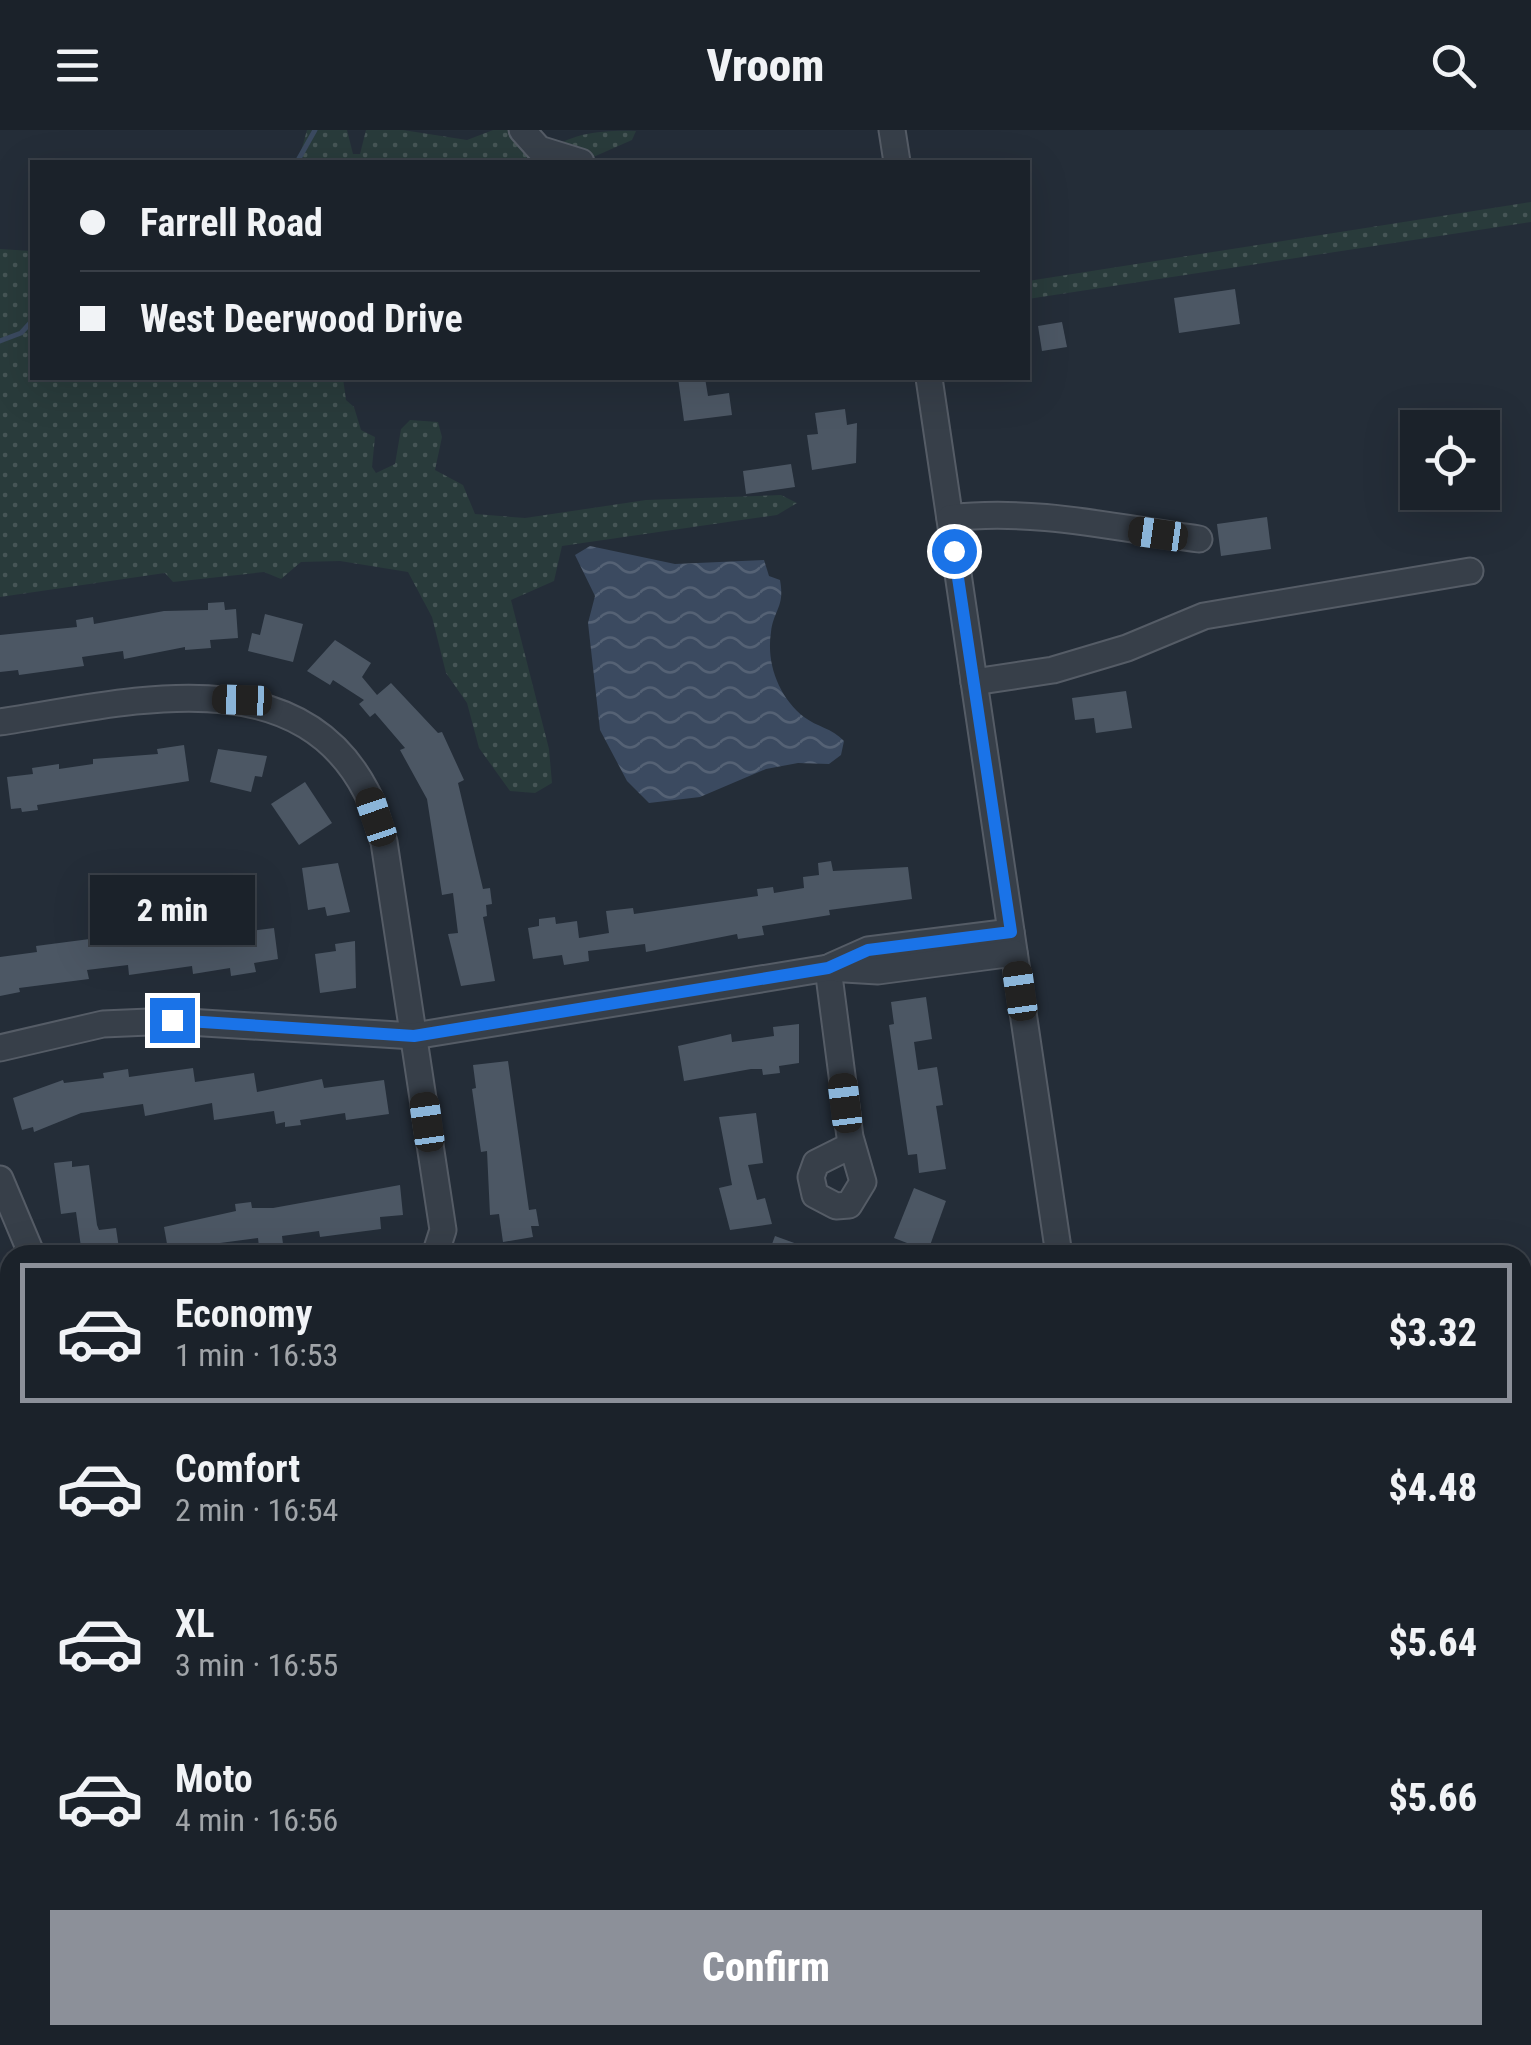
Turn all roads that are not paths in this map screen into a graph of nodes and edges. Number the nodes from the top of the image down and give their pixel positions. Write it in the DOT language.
graph roads {
  1 [pos="522,130"];
  2 [pos="892,130"];
  3 [pos="575,160"];
  4 [pos="896,160"];
  5 [pos="929,380"];
  6 [pos="950,518"];
  7 [pos="1199,540"];
  8 [pos="1470,571"];
  9 [pos="974,682"];
  10 [pos="0,722"];
  11 [pos="1013,943"];
  12 [pos="828,968"];
  13 [pos="414,1036"];
  14 [pos="0,1048"];
  15 [pos="852,1145"];
  16 [pos="0,1180"];
  17 [pos="28,1245"];
  18 [pos="438,1245"];
  19 [pos="1058,1245"];
  1 -- 3 [label="street"];
  2 -- 4 [label="street"];
  5 -- 6 [label="street"];
  6 -- 7 [label="street"];
  6 -- 9 [label="street"];
  8 -- 9 [label="street"];
  9 -- 11 [label="street"];
  10 -- 13 [label="street"];
  11 -- 12 [label="street"];
  11 -- 19 [label="street"];
  12 -- 13 [label="street"];
  12 -- 15 [label="street"];
  13 -- 14 [label="street"];
  13 -- 18 [label="street"];
  16 -- 17 [label="street"];
}
